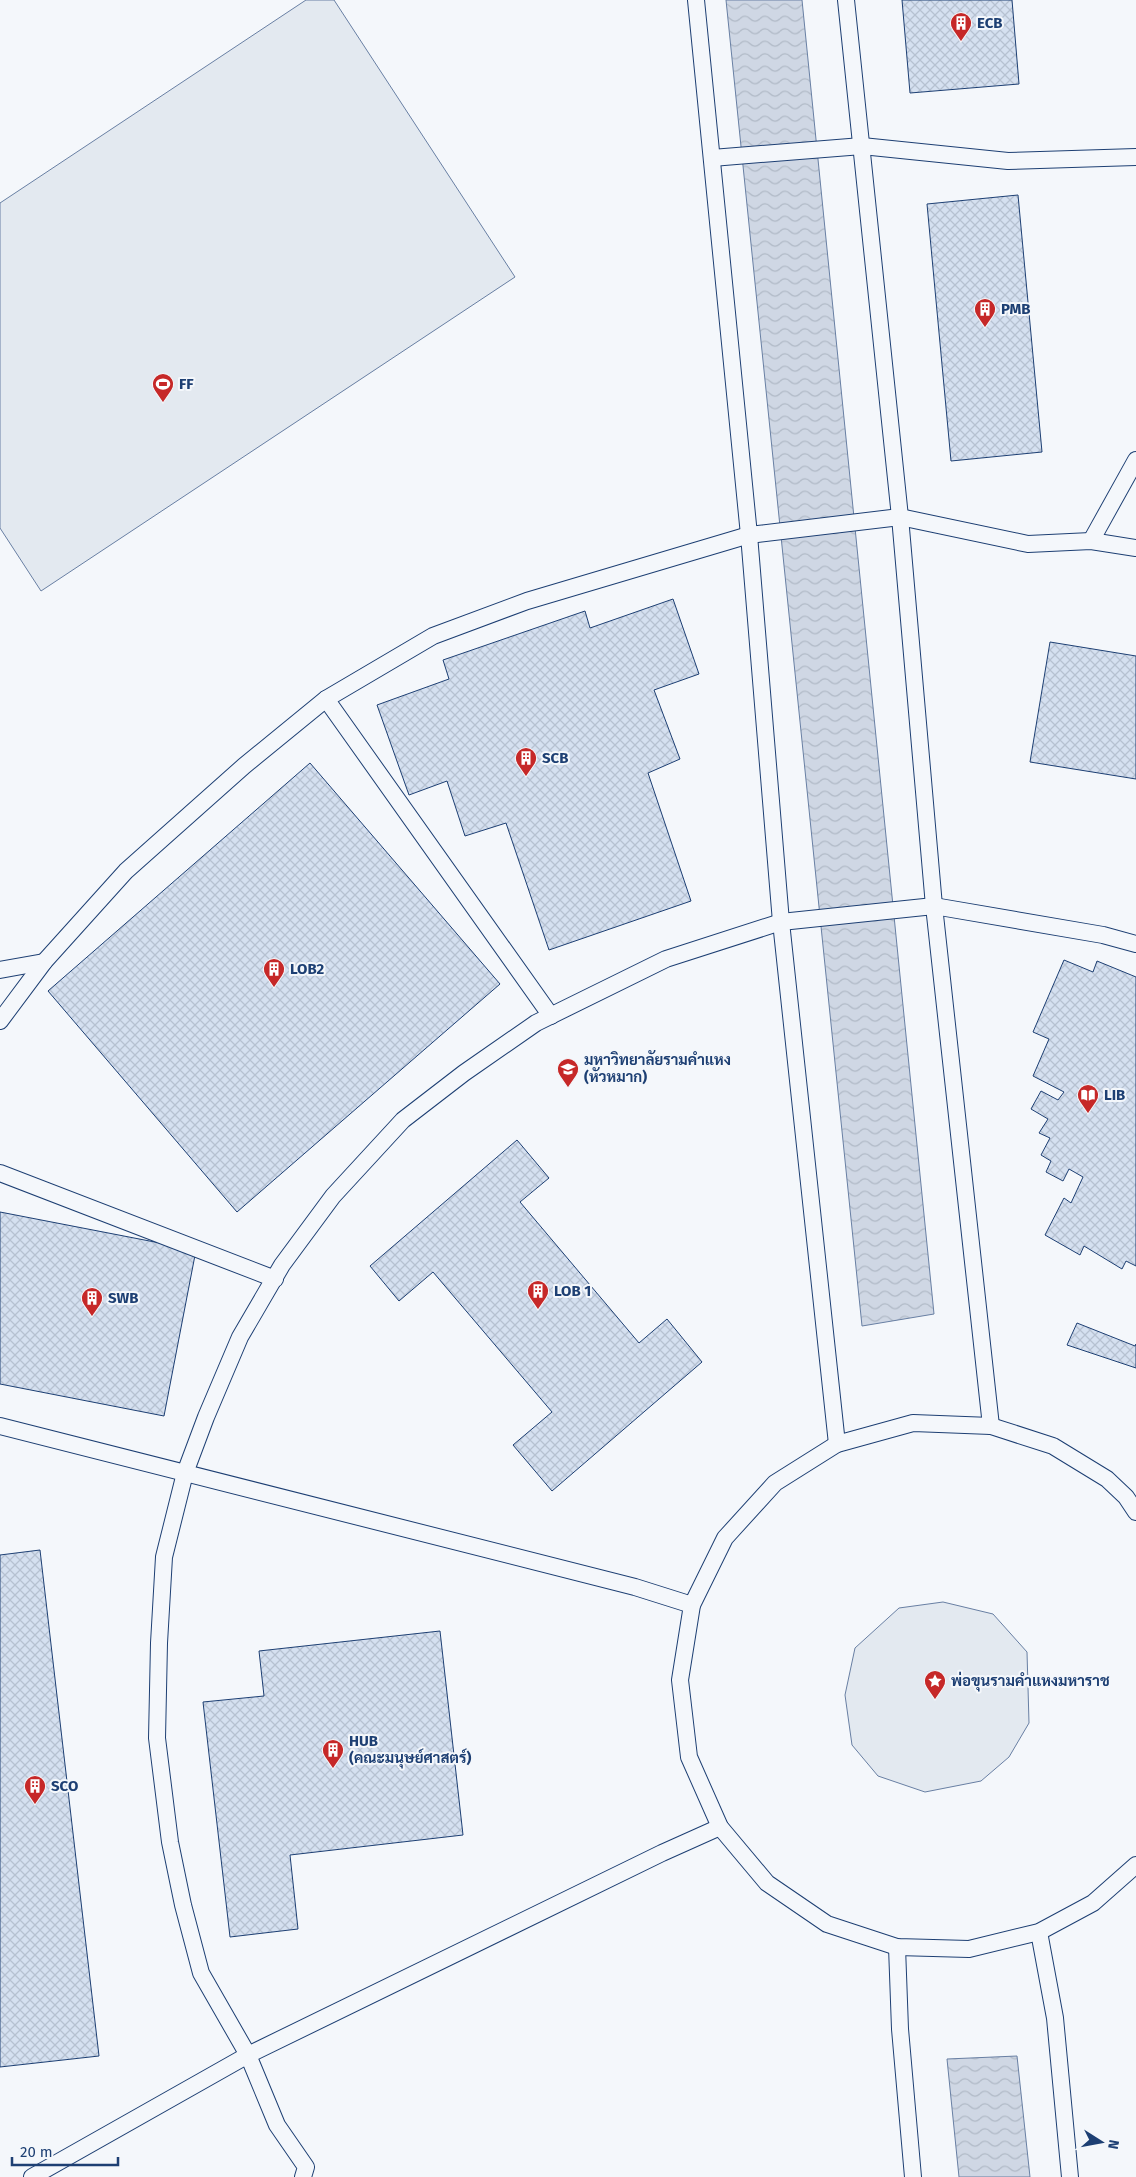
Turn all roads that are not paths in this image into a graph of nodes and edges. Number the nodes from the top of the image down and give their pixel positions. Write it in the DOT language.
graph roads {
  1 [pos="696,0"];
  2 [pos="846,0"];
  3 [pos="862,146"];
  4 [pos="712,158"];
  5 [pos="1136,158"];
  6 [pos="1136,460"];
  7 [pos="900,517"];
  8 [pos="749,535"];
  9 [pos="1091,540"];
  10 [pos="1136,548"];
  11 [pos="326,700"];
  12 [pos="934,906"];
  13 [pos="781,922"];
  14 [pos="1136,944"];
  15 [pos="44,962"];
  16 [pos="0,970"];
  17 [pos="551,1016"];
  18 [pos="0,1021"];
  19 [pos="0,1173"];
  20 [pos="275,1279"];
  21 [pos="0,1426"];
  22 [pos="991,1426"];
  23 [pos="838,1444"];
  24 [pos="185,1473"];
  25 [pos="1131,1498"];
  26 [pos="1136,1512"];
  27 [pos="692,1605"];
  28 [pos="720,1827"];
  29 [pos="1136,1865"];
  30 [pos="1039,1932"];
  31 [pos="897,1946"];
  32 [pos="248,2055"];
  33 [pos="32,2177"];
  34 [pos="303,2177"];
  35 [pos="913,2177"];
  36 [pos="1070,2177"];
  1 -- 4 [label="lane"];
  2 -- 3 [label="lane"];
  3 -- 4 [label="lane"];
  3 -- 5 [label="lane"];
  3 -- 7 [label="lane"];
  4 -- 8 [label="lane"];
  6 -- 9 [label="lane"];
  7 -- 8 [label="lane"];
  7 -- 9 [label="lane"];
  7 -- 12 [label="lane"];
  8 -- 11 [label="lane"];
  8 -- 13 [label="lane"];
  9 -- 10 [label="lane"];
  11 -- 15 [label="lane"];
  11 -- 17 [label="lane"];
  12 -- 13 [label="lane"];
  12 -- 14 [label="lane"];
  12 -- 22 [label="lane"];
  13 -- 17 [label="lane"];
  13 -- 23 [label="lane"];
  15 -- 16 [label="lane"];
  15 -- 18 [label="lane"];
  17 -- 20 [label="lane"];
  19 -- 20 [label="lane"];
  20 -- 24 [label="lane"];
  21 -- 24 [label="lane"];
  22 -- 23 [label="lane"];
  22 -- 25 [label="lane"];
  23 -- 27 [label="lane"];
  24 -- 27 [label="lane"];
  24 -- 32 [label="lane"];
  25 -- 26 [label="lane"];
  27 -- 28 [label="lane"];
  28 -- 31 [label="lane"];
  28 -- 32 [label="lane"];
  29 -- 30 [label="lane"];
  30 -- 31 [label="lane"];
  30 -- 36 [label="lane"];
  31 -- 35 [label="lane"];
  32 -- 33 [label="lane"];
  32 -- 34 [label="lane"];
}
